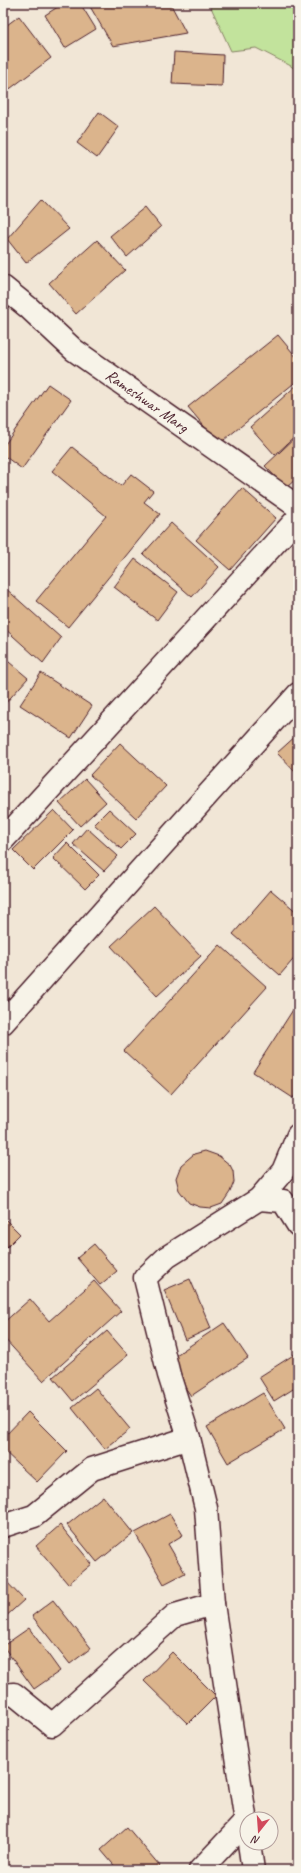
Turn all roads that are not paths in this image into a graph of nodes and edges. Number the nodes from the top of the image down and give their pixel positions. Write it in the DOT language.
graph roads {
  1 [pos="3,287"];
  2 [pos="298,506"];
  3 [pos="298,518"];
  4 [pos="298,694"];
  5 [pos="3,840"];
  6 [pos="3,1023"];
  7 [pos="298,1135"];
  8 [pos="259,1199"];
  9 [pos="298,1225"];
  10 [pos="189,1438"];
  11 [pos="3,1526"];
  12 [pos="213,1604"];
  13 [pos="3,1695"];
  14 [pos="244,1811"];
  15 [pos="239,1832"];
  16 [pos="250,1851"];
  17 [pos="200,1870"];
  18 [pos="253,1870"];
  1 -- 2 [label="street, Rameshwar Marg"];
  3 -- 5 [label="street"];
  4 -- 6 [label="street"];
  7 -- 8 [label="street"];
  8 -- 9 [label="street"];
  8 -- 10 [label="street"];
  10 -- 11 [label="street"];
  10 -- 12 [label="street"];
  12 -- 13 [label="street"];
  12 -- 14 [label="street"];
  15 -- 17 [label="street"];
  16 -- 18 [label="street"];
}
